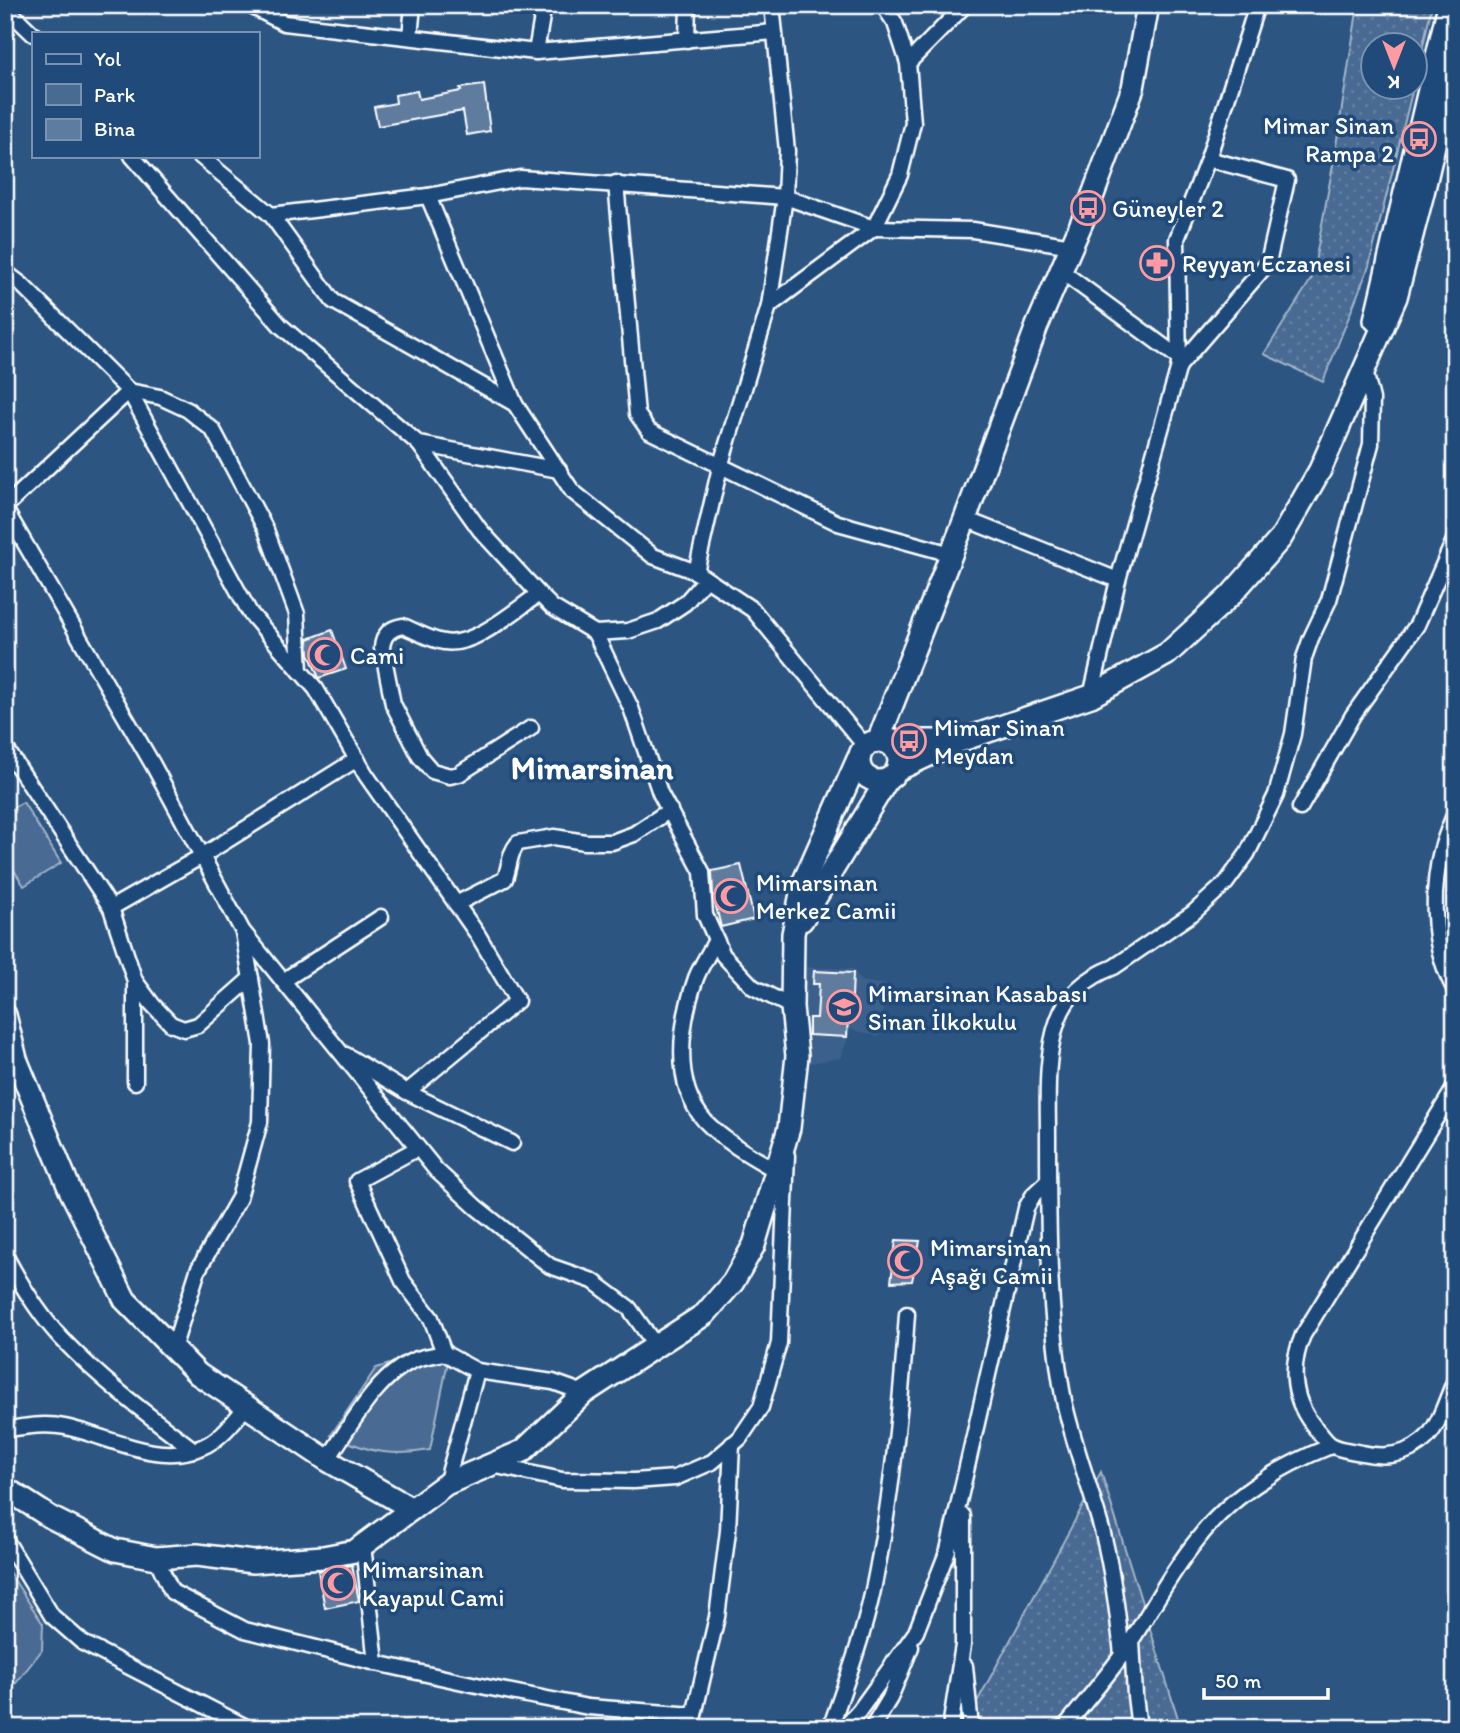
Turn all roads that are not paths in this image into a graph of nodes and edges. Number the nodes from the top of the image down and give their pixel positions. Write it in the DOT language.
graph roads {
  1 [pos="249,5"];
  2 [pos="413,5"];
  3 [pos="544,5"];
  4 [pos="688,5"];
  5 [pos="772,5"];
  6 [pos="883,5"];
  7 [pos="965,5"];
  8 [pos="1149,5"];
  9 [pos="1257,5"];
  10 [pos="1449,5"];
  11 [pos="5,7"];
  12 [pos="774,32"];
  13 [pos="32,33"];
  14 [pos="410,37"];
  15 [pos="687,40"];
  16 [pos="536,52"];
  17 [pos="1455,55"];
  18 [pos="908,63"];
  19 [pos="134,158"];
  20 [pos="202,158"];
  21 [pos="1208,159"];
  22 [pos="616,183"];
  23 [pos="428,196"];
  24 [pos="785,197"];
  25 [pos="271,215"];
  26 [pos="874,228"];
  27 [pos="1072,246"];
  28 [pos="1061,271"];
  29 [pos="5,272"];
  30 [pos="769,306"];
  31 [pos="1178,361"];
  32 [pos="1364,366"];
  33 [pos="129,391"];
  34 [pos="515,404"];
  35 [pos="419,444"];
  36 [pos="720,467"];
  37 [pos="559,470"];
  38 [pos="5,508"];
  39 [pos="965,519"];
  40 [pos="1455,538"];
  41 [pos="951,554"];
  42 [pos="701,575"];
  43 [pos="1118,580"];
  44 [pos="539,594"];
  45 [pos="595,633"];
  46 [pos="300,671"];
  47 [pos="1091,696"];
  48 [pos="531,728"];
  49 [pos="959,741"];
  50 [pos="5,747"];
  51 [pos="871,747"];
  52 [pos="357,759"];
  53 [pos="892,775"];
  54 [pos="1300,807"];
  55 [pos="670,810"];
  56 [pos="1455,813"];
  57 [pos="202,856"];
  58 [pos="456,904"];
  59 [pos="111,908"];
  60 [pos="381,917"];
  61 [pos="243,932"];
  62 [pos="793,934"];
  63 [pos="716,940"];
  64 [pos="251,978"];
  65 [pos="135,981"];
  66 [pos="283,981"];
  67 [pos="1455,990"];
  68 [pos="792,1007"];
  69 [pos="5,1015"];
  70 [pos="338,1050"];
  71 [pos="135,1082"];
  72 [pos="1455,1087"];
  73 [pos="407,1092"];
  74 [pos="789,1128"];
  75 [pos="512,1143"];
  76 [pos="418,1149"];
  77 [pos="775,1170"];
  78 [pos="1048,1181"];
  79 [pos="5,1255"];
  80 [pos="907,1314"];
  81 [pos="656,1346"];
  82 [pos="173,1349"];
  83 [pos="444,1353"];
  84 [pos="477,1371"];
  85 [pos="1455,1380"];
  86 [pos="584,1393"];
  87 [pos="246,1407"];
  88 [pos="5,1430"];
  89 [pos="732,1444"];
  90 [pos="1331,1446"];
  91 [pos="194,1450"];
  92 [pos="327,1460"];
  93 [pos="491,1465"];
  94 [pos="446,1484"];
  95 [pos="5,1488"];
  96 [pos="962,1493"];
  97 [pos="5,1505"];
  98 [pos="412,1509"];
  99 [pos="50,1517"];
  100 [pos="5,1539"];
  101 [pos="363,1545"];
  102 [pos="156,1558"];
  103 [pos="916,1632"];
  104 [pos="1132,1639"];
  105 [pos="963,1646"];
  106 [pos="1122,1654"];
  107 [pos="376,1663"];
  108 [pos="691,1721"];
  109 [pos="248,1728"];
  110 [pos="830,1728"];
  111 [pos="842,1728"];
  112 [pos="872,1728"];
  113 [pos="950,1728"];
  114 [pos="971,1728"];
  115 [pos="1064,1728"];
  116 [pos="1139,1728"];
  1 -- 14 [label="street"];
  2 -- 14 [label="street"];
  3 -- 16 [label="street"];
  4 -- 15 [label="street"];
  5 -- 12 [label="street"];
  6 -- 18 [label="street"];
  7 -- 18 [label="street"];
  8 -- 27 [label="street"];
  9 -- 21 [label="street"];
  10 -- 32 [label="street"];
  11 -- 13 [label="street"];
  12 -- 15 [label="street"];
  12 -- 24 [label="street"];
  14 -- 16 [label="street"];
  15 -- 16 [label="street"];
  17 -- 32 [label="street"];
  18 -- 26 [label="street"];
  19 -- 35 [label="street"];
  20 -- 25 [label="street"];
  21 -- 31 [label="street"];
  21 -- 31 [label="street"];
  22 -- 23 [label="street"];
  22 -- 24 [label="street"];
  22 -- 36 [label="street"];
  23 -- 25 [label="street"];
  23 -- 34 [label="street"];
  24 -- 26 [label="street"];
  24 -- 30 [label="street"];
  25 -- 34 [label="street"];
  26 -- 27 [label="street"];
  26 -- 30 [label="street"];
  27 -- 28 [label="street"];
  28 -- 31 [label="street"];
  28 -- 39 [label="street"];
  29 -- 33 [label="street"];
  30 -- 36 [label="street"];
  31 -- 43 [label="street"];
  32 -- 47 [label="street"];
  32 -- 78 [label="street"];
  33 -- 38 [label="street"];
  33 -- 46 [label="street"];
  33 -- 46 [label="street"];
  34 -- 37 [label="street"];
  35 -- 37 [label="street"];
  35 -- 44 [label="street"];
  36 -- 41 [label="street"];
  36 -- 42 [label="street"];
  37 -- 42 [label="street"];
  38 -- 57 [label="street"];
  39 -- 41 [label="street"];
  39 -- 43 [label="street"];
  40 -- 54 [label="street"];
  41 -- 51 [label="street"];
  42 -- 45 [label="street"];
  42 -- 51 [label="street"];
  43 -- 47 [label="street"];
  44 -- 45 [label="street"];
  44 -- 48 [label="street"];
  45 -- 55 [label="street"];
  46 -- 52 [label="street"];
  47 -- 49 [label="street"];
  49 -- 51 [label="street"];
  49 -- 53 [label="street"];
  50 -- 59 [label="street"];
  51 -- 53 [label="street"];
  51 -- 53 [label="street"];
  51 -- 62 [label="street"];
  52 -- 57 [label="street"];
  52 -- 58 [label="street"];
  53 -- 62 [label="street"];
  55 -- 58 [label="street"];
  55 -- 63 [label="street"];
  56 -- 67 [label="street"];
  57 -- 59 [label="street"];
  57 -- 61 [label="street"];
  58 -- 73 [label="street"];
  59 -- 65 [label="street"];
  60 -- 66 [label="street"];
  61 -- 64 [label="street"];
  61 -- 66 [label="street"];
  62 -- 68 [label="street"];
  63 -- 68 [label="street"];
  63 -- 77 [label="street"];
  64 -- 65 [label="street"];
  64 -- 82 [label="street"];
  65 -- 71 [label="street"];
  66 -- 70 [label="street"];
  68 -- 74 [label="street"];
  69 -- 82 [label="street"];
  70 -- 73 [label="street"];
  70 -- 76 [label="street"];
  72 -- 90 [label="street"];
  73 -- 75 [label="street"];
  74 -- 77 [label="street"];
  74 -- 89 [label="street"];
  76 -- 81 [label="street"];
  76 -- 83 [label="street"];
  77 -- 81 [label="street"];
  78 -- 96 [label="street"];
  78 -- 106 [label="street"];
  79 -- 91 [label="street"];
  80 -- 110 [label="street"];
  81 -- 86 [label="street"];
  82 -- 87 [label="street"];
  83 -- 84 [label="street"];
  83 -- 92 [label="street"];
  84 -- 86 [label="street"];
  84 -- 94 [label="street"];
  85 -- 90 [label="street"];
  86 -- 93 [label="street"];
  87 -- 91 [label="street"];
  87 -- 92 [label="street"];
  88 -- 91 [label="street"];
  89 -- 93 [label="street"];
  89 -- 108 [label="street"];
  90 -- 104 [label="street"];
  92 -- 98 [label="street"];
  93 -- 94 [label="street"];
  94 -- 98 [label="street"];
  95 -- 99 [label="street"];
  96 -- 103 [label="street"];
  96 -- 105 [label="street"];
  97 -- 99 [label="street"];
  98 -- 101 [label="street"];
  99 -- 102 [label="street"];
  100 -- 109 [label="street"];
  101 -- 102 [label="street"];
  101 -- 107 [label="street"];
  102 -- 107 [label="street"];
  103 -- 111 [label="street"];
  103 -- 112 [label="street"];
  104 -- 106 [label="street"];
  104 -- 116 [label="street"];
  105 -- 113 [label="street"];
  105 -- 114 [label="street"];
  106 -- 115 [label="street"];
  107 -- 108 [label="street"];
}
